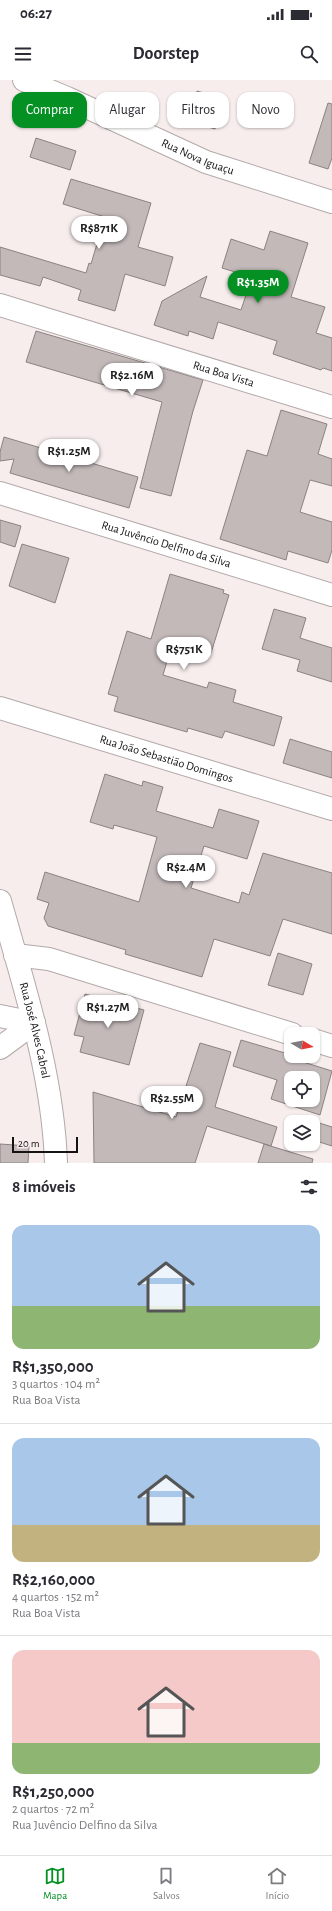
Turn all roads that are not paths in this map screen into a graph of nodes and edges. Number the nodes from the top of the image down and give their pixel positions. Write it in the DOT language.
graph roads {
  1 [pos="24,80"];
  2 [pos="332,202"];
  3 [pos="0,305"];
  4 [pos="332,407"];
  5 [pos="0,493"];
  6 [pos="332,595"];
  7 [pos="0,708"];
  8 [pos="332,809"];
  9 [pos="0,901"];
  10 [pos="15,955"];
  11 [pos="0,1016"];
  12 [pos="34,1023"];
  13 [pos="284,1032"];
  14 [pos="320,1042"];
  15 [pos="332,1046"];
  16 [pos="0,1048"];
  17 [pos="56,1163"];
  1 -- 2 [label="street, Rua Nova Iguaçu"];
  3 -- 4 [label="street, Rua Boa Vista"];
  5 -- 6 [label="street, Rua Juvêncio Delfino da Silva"];
  7 -- 8 [label="street, Rua João Sebastião Domingos"];
  9 -- 10 [label="street, Rua José Alves Cabral"];
  10 -- 12 [label="street, Rua José Alves Cabral"];
  10 -- 13 [label="street"];
  11 -- 12 [label="street"];
  12 -- 16 [label="street"];
  12 -- 17 [label="street, Rua José Alves Cabral"];
  14 -- 15 [label="street"];
}
